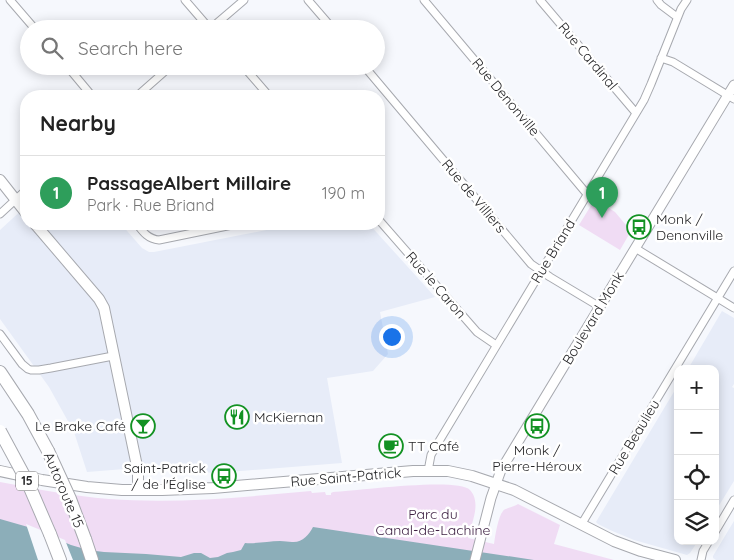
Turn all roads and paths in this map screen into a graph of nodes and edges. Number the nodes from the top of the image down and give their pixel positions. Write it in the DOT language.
graph roads {
  1 [pos="10,0"];
  2 [pos="185,0"];
  3 [pos="244,0"];
  4 [pos="308,0"];
  5 [pos="424,0"];
  6 [pos="540,0"];
  7 [pos="657,0"];
  8 [pos="687,0"];
  9 [pos="677,18"];
  10 [pos="27,20"];
  11 [pos="203,20"];
  12 [pos="221,20"];
  13 [pos="325,20"];
  14 [pos="661,58"];
  15 [pos="74,75"];
  16 [pos="161,75"];
  17 [pos="251,75"];
  18 [pos="372,75"];
  19 [pos="734,85"];
  20 [pos="145,89"];
  21 [pos="87,90"];
  22 [pos="264,90"];
  23 [pos="384,90"];
  24 [pos="385,91"];
  25 [pos="731,98"];
  26 [pos="636,113"];
  27 [pos="0,180"];
  28 [pos="587,194"];
  29 [pos="20,196"];
  30 [pos="16,200"];
  31 [pos="20,205"];
  32 [pos="0,214"];
  33 [pos="385,227"];
  34 [pos="40,230"];
  35 [pos="142,230"];
  36 [pos="208,230"];
  37 [pos="635,248"];
  38 [pos="541,271"];
  39 [pos="734,271"];
  40 [pos="718,298"];
  41 [pos="600,307"];
  42 [pos="734,308"];
  43 [pos="0,334"];
  44 [pos="496,346"];
  45 [pos="113,356"];
  46 [pos="0,372"];
  47 [pos="0,431"];
  48 [pos="0,471"];
  49 [pos="428,471"];
  50 [pos="496,484"];
  51 [pos="138,490"];
  52 [pos="734,500"];
  53 [pos="581,525"];
  54 [pos="719,525"];
  55 [pos="50,534"];
  56 [pos="707,545"];
  57 [pos="56,560"];
  58 [pos="60,560"];
  59 [pos="92,560"];
  60 [pos="475,560"];
  61 [pos="675,560"];
  62 [pos="701,560"];
  1 -- 10 [label="street"];
  2 -- 11 [label="street"];
  3 -- 12 [label="street"];
  4 -- 13 [label="street"];
  5 -- 28 [label="street, Rue Denonville"];
  6 -- 26 [label="street, Rue Cardinal"];
  7 -- 9 [label="street"];
  8 -- 9 [label="street, Rue Briand"];
  9 -- 14 [label="street, Rue Briand"];
  14 -- 25 [label="street"];
  14 -- 26 [label="street, Rue Briand"];
  15 -- 21 [label="street"];
  16 -- 20 [label="street"];
  17 -- 22 [label="street"];
  18 -- 23 [label="street, Rue de Villiers"];
  19 -- 25 [label="street, Boulevard Monk"];
  24 -- 38 [label="street, Rue de Villiers"];
  25 -- 37 [label="street, Boulevard Monk"];
  26 -- 28 [label="street, Rue Briand"];
  27 -- 30 [label="main road"];
  28 -- 38 [label="street, Rue Briand"];
  29 -- 30 [label="street"];
  30 -- 31 [label="main road"];
  30 -- 32 [label="street"];
  33 -- 44 [label="street, Rue le Caron"];
  34 -- 45 [label="main road"];
  35 -- 36 [label="street"];
  37 -- 40 [label="street"];
  37 -- 41 [label="street, Boulevard Monk"];
  38 -- 41 [label="street, Rue de Villiers"];
  38 -- 44 [label="street, Rue Briand"];
  39 -- 40 [label="street, Rue Beaulieu"];
  40 -- 42 [label="street"];
  40 -- 53 [label="street, Rue Beaulieu"];
  41 -- 50 [label="street, Boulevard Monk"];
  43 -- 45 [label="street"];
  44 -- 49 [label="street, Rue Briand"];
  45 -- 51 [label="main road"];
  46 -- 59 [label="highway, Autoroute 15 / 15, bridge"];
  47 -- 55 [label="highway, 15, bridge"];
  48 -- 51 [label="main road, Rue Saint-Patrick"];
  49 -- 50 [label="main road, Rue Saint-Patrick"];
  49 -- 51 [label="main road, Rue Saint-Patrick"];
  50 -- 53 [label="main road, Rue Saint-Patrick"];
  50 -- 60 [label="street, Boulevard Monk"];
  52 -- 54 [label="street"];
  53 -- 61 [label="main road, Rue Saint-Patrick"];
  55 -- 57 [label="highway"];
  55 -- 58 [label="highway, 15"];
  56 -- 62 [label="street"];
}
